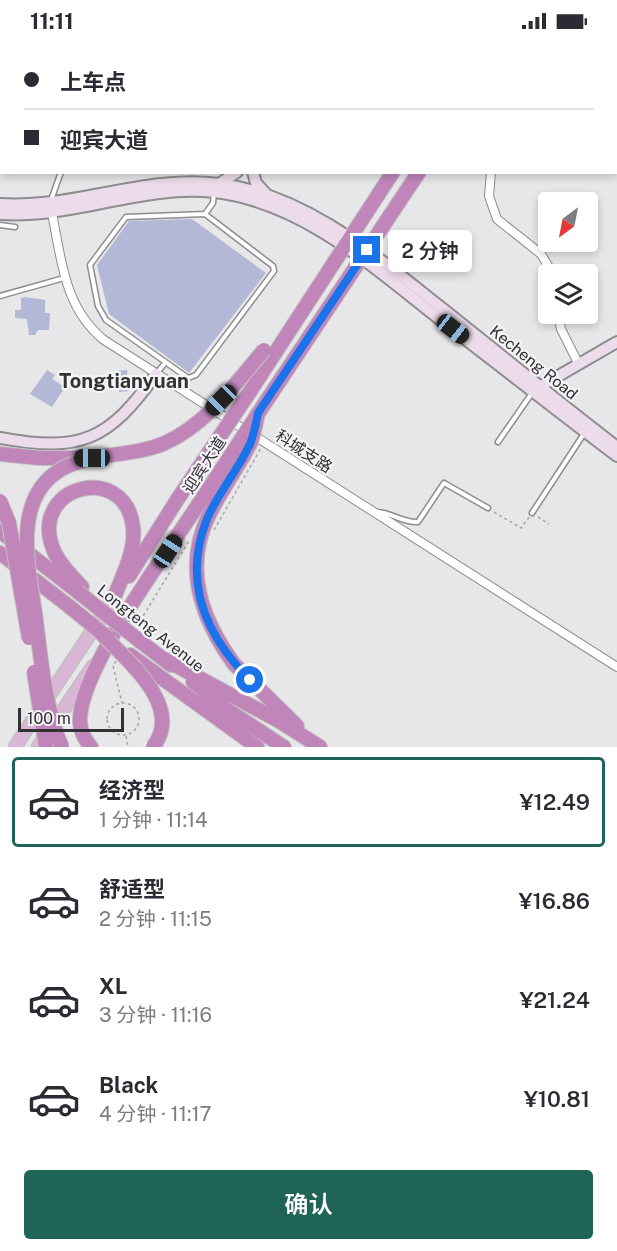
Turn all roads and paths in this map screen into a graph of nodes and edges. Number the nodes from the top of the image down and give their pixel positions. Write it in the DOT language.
graph roads {
  1 [pos="61,174"];
  2 [pos="234,174"];
  3 [pos="254,174"];
  4 [pos="392,174"];
  5 [pos="397,174"];
  6 [pos="418,174"];
  7 [pos="490,174"];
  8 [pos="217,188"];
  9 [pos="269,197"];
  10 [pos="0,204"];
  11 [pos="51,208"];
  12 [pos="0,214"];
  13 [pos="205,214"];
  14 [pos="392,214"];
  15 [pos="0,225"];
  16 [pos="15,227"];
  17 [pos="347,242"];
  18 [pos="364,254"];
  19 [pos="547,264"];
  20 [pos="64,278"];
  21 [pos="0,296"];
  22 [pos="300,314"];
  23 [pos="560,324"];
  24 [pos="617,342"];
  25 [pos="165,363"];
  26 [pos="578,363"];
  27 [pos="156,374"];
  28 [pos="537,389"];
  29 [pos="258,413"];
  30 [pos="585,432"];
  31 [pos="0,438"];
  32 [pos="265,442"];
  33 [pos="498,442"];
  34 [pos="617,447"];
  35 [pos="0,453"];
  36 [pos="617,456"];
  37 [pos="92,458"];
  38 [pos="0,501"];
  39 [pos="488,508"];
  40 [pos="375,512"];
  41 [pos="532,513"];
  42 [pos="549,524"];
  43 [pos="0,531"];
  44 [pos="204,532"];
  45 [pos="193,535"];
  46 [pos="0,553"];
  47 [pos="80,589"];
  48 [pos="114,598"];
  49 [pos="137,626"];
  50 [pos="100,633"];
  51 [pos="103,651"];
  52 [pos="124,656"];
  53 [pos="164,659"];
  54 [pos="617,667"];
  55 [pos="122,703"];
  56 [pos="126,735"];
  57 [pos="15,747"];
  58 [pos="38,747"];
  59 [pos="46,747"];
  60 [pos="62,747"];
  61 [pos="91,747"];
  62 [pos="128,747"];
  63 [pos="153,747"];
  64 [pos="257,747"];
  65 [pos="284,747"];
  66 [pos="320,747"];
  1 -- 11 [label="lane"];
  2 -- 8 [label="main road"];
  3 -- 9 [label="main road"];
  4 -- 17 [label="highway, 迎宾大道"];
  5 -- 14 [label="highway"];
  6 -- 14 [label="highway, 迎宾大道"];
  7 -- 19 [label="street"];
  8 -- 9 [label="main road, Kecheng Road"];
  8 -- 11 [label="main road, Kecheng Road"];
  8 -- 13 [label="lane"];
  8 -- 17 [label="main road, Kecheng Road"];
  9 -- 17 [label="main road, Kecheng Road"];
  10 -- 11 [label="main road, Kecheng Road"];
  11 -- 12 [label="main road, Kecheng Road"];
  11 -- 20 [label="street, 科城支路"];
  13 -- 25 [label="lane"];
  13 -- 25 [label="lane"];
  14 -- 18 [label="highway, 迎宾大道"];
  15 -- 16 [label="lane"];
  17 -- 18 [label="main road, Kecheng Road"];
  17 -- 22 [label="highway, 迎宾大道"];
  18 -- 28 [label="main road, Kecheng Road"];
  18 -- 29 [label="highway, 迎宾大道, bridge"];
  20 -- 21 [label="lane"];
  20 -- 27 [label="street, 科城支路"];
  22 -- 37 [label="highway, bridge"];
  22 -- 48 [label="highway, 迎宾大道, bridge"];
  23 -- 26 [label="street"];
  24 -- 26 [label="main road"];
  25 -- 27 [label="lane"];
  26 -- 28 [label="main road"];
  27 -- 31 [label="main road"];
  27 -- 32 [label="street, 科城支路"];
  28 -- 30 [label="main road, Kecheng Road"];
  28 -- 33 [label="lane"];
  28 -- 34 [label="main road, Kecheng Road"];
  29 -- 51 [label="highway, 迎宾大道, bridge"];
  29 -- 66 [label="highway, bridge"];
  30 -- 36 [label="main road, Kecheng Road"];
  30 -- 41 [label="lane"];
  32 -- 40 [label="street, 科城支路"];
  32 -- 44 [label="path"];
  35 -- 37 [label="highway"];
  37 -- 60 [label="highway, bridge"];
  38 -- 59 [label="highway, bridge"];
  39 -- 40 [label="lane"];
  39 -- 41 [label="path"];
  40 -- 54 [label="street, 科城支路"];
  41 -- 42 [label="path"];
  43 -- 47 [label="highway, Longteng Avenue"];
  45 -- 49 [label="path"];
  46 -- 50 [label="highway, Longteng Avenue, bridge"];
  47 -- 48 [label="highway"];
  47 -- 53 [label="highway, Longteng Avenue, bridge"];
  48 -- 57 [label="main road, 迎宾大道"];
  50 -- 52 [label="highway, Longteng Avenue, bridge"];
  50 -- 63 [label="highway, bridge"];
  51 -- 58 [label="main road, 迎宾大道"];
  51 -- 61 [label="highway"];
  52 -- 55 [label="path"];
  52 -- 64 [label="highway, Longteng Avenue"];
  53 -- 65 [label="highway, Longteng Avenue"];
  53 -- 66 [label="highway"];
  55 -- 56 [label="path"];
  55 -- 56 [label="path"];
  56 -- 62 [label="path"];
}
